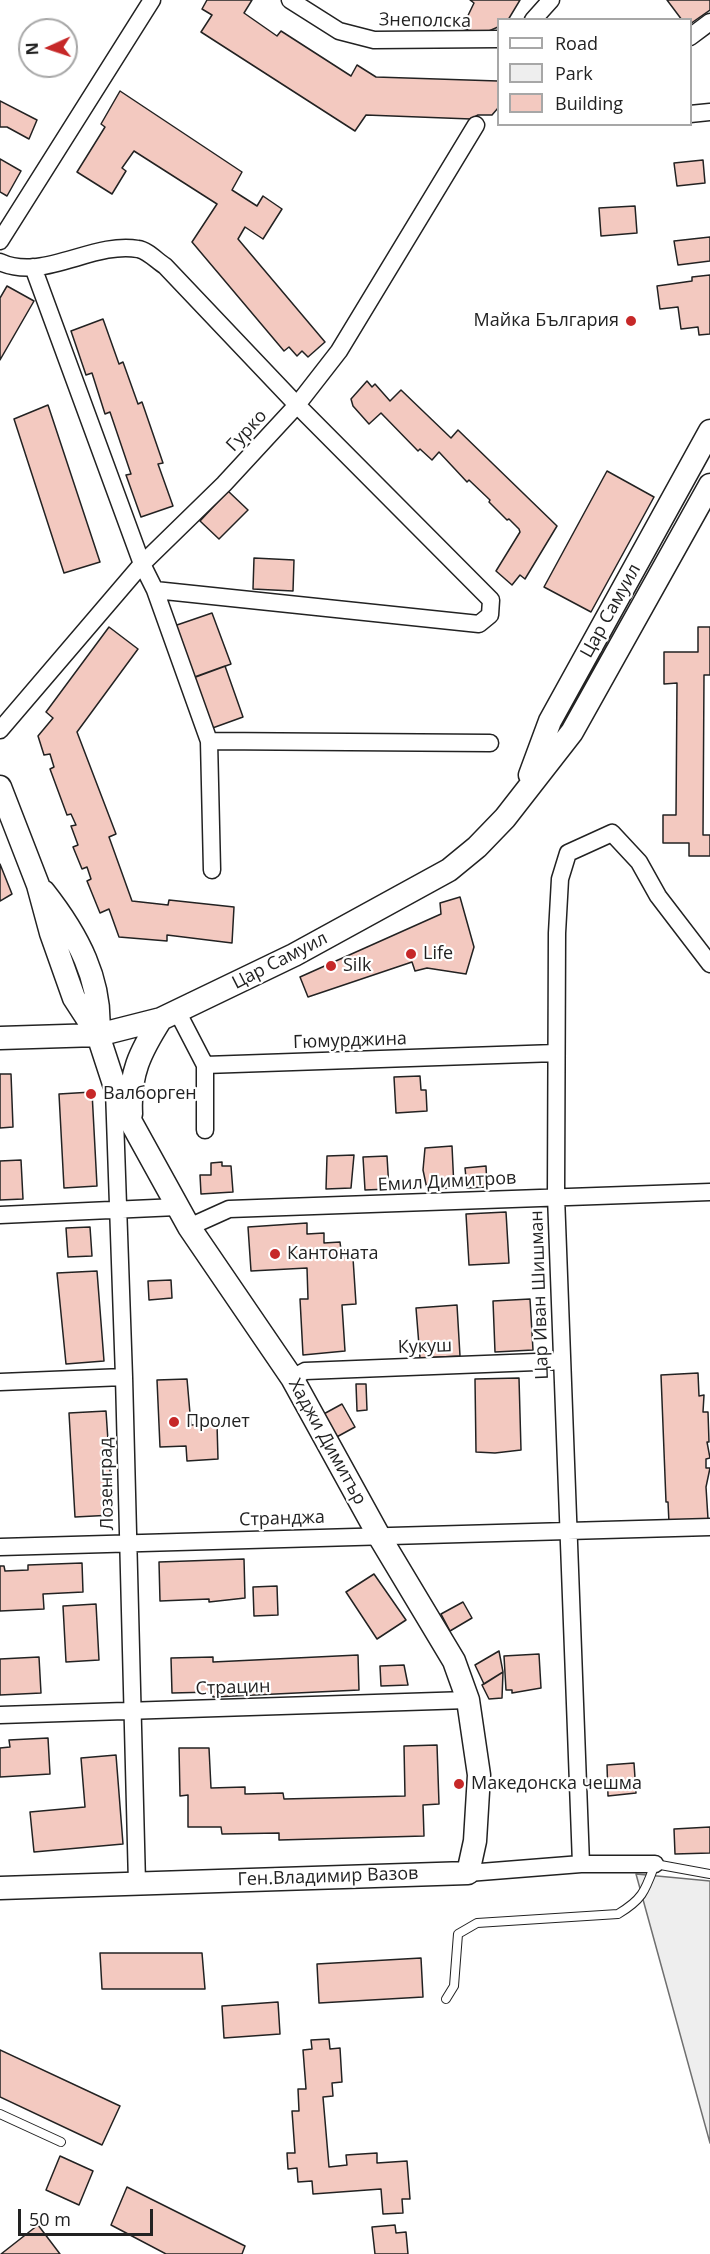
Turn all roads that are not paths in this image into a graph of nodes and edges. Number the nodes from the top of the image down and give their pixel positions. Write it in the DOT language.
graph roads {
  1 [pos="152,0"];
  2 [pos="290,0"];
  3 [pos="551,0"];
  4 [pos="535,18"];
  5 [pos="710,22"];
  6 [pos="692,36"];
  7 [pos="497,39"];
  8 [pos="710,112"];
  9 [pos="692,114"];
  10 [pos="476,125"];
  11 [pos="0,241"];
  12 [pos="0,262"];
  13 [pos="33,267"];
  14 [pos="297,405"];
  15 [pos="710,431"];
  16 [pos="710,485"];
  17 [pos="142,564"];
  18 [pos="155,590"];
  19 [pos="0,729"];
  20 [pos="209,741"];
  21 [pos="490,743"];
  22 [pos="0,787"];
  23 [pos="522,796"];
  24 [pos="212,870"];
  25 [pos="710,964"];
  26 [pos="170,1016"];
  27 [pos="98,1035"];
  28 [pos="0,1038"];
  29 [pos="556,1053"];
  30 [pos="205,1065"];
  31 [pos="114,1084"];
  32 [pos="131,1122"];
  33 [pos="205,1130"];
  34 [pos="710,1192"];
  35 [pos="556,1196"];
  36 [pos="177,1207"];
  37 [pos="117,1211"];
  38 [pos="0,1215"];
  39 [pos="189,1227"];
  40 [pos="562,1361"];
  41 [pos="124,1377"];
  42 [pos="291,1378"];
  43 [pos="0,1382"];
  44 [pos="710,1527"];
  45 [pos="568,1530"];
  46 [pos="379,1536"];
  47 [pos="128,1543"];
  48 [pos="0,1547"];
  49 [pos="468,1700"];
  50 [pos="132,1710"];
  51 [pos="0,1716"];
  52 [pos="581,1864"];
  53 [pos="656,1864"];
  54 [pos="468,1873"];
  55 [pos="710,1874"];
  56 [pos="136,1883"];
  57 [pos="0,1888"];
  58 [pos="446,1999"];
  59 [pos="0,2114"];
  60 [pos="61,2142"];
  1 -- 11 [label="street"];
  2 -- 7 [label="street, Знеполска"];
  3 -- 4 [label="street"];
  5 -- 6 [label="street"];
  8 -- 9 [label="street"];
  10 -- 14 [label="street, Гурко"];
  12 -- 13 [label="street"];
  13 -- 14 [label="street"];
  13 -- 17 [label="street"];
  14 -- 17 [label="street, Гурко"];
  14 -- 18 [label="street"];
  15 -- 23 [label="street, Цар Самуил"];
  16 -- 23 [label="street, Цар Самуил"];
  17 -- 18 [label="street"];
  17 -- 19 [label="street, Гурко"];
  18 -- 20 [label="street"];
  20 -- 21 [label="street"];
  20 -- 24 [label="street"];
  22 -- 27 [label="street, Хаджи Димитър"];
  23 -- 26 [label="street, Цар Самуил"];
  25 -- 29 [label="street, Цар Иван Шишман"];
  26 -- 27 [label="street, Цар Самуил"];
  26 -- 30 [label="street"];
  26 -- 32 [label="street"];
  27 -- 28 [label="street, Цар Самуил"];
  27 -- 31 [label="street, Хаджи Димитър"];
  29 -- 30 [label="street, Гюмурджина"];
  29 -- 35 [label="street, Цар Иван Шишман"];
  30 -- 33 [label="street"];
  31 -- 32 [label="street, Хаджи Димитър"];
  31 -- 37 [label="street, Лозенград"];
  32 -- 36 [label="street, Хаджи Димитър"];
  34 -- 35 [label="street, Емил Димитров"];
  35 -- 39 [label="street, Емил Димитров"];
  35 -- 40 [label="street, Цар Иван Шишман"];
  36 -- 37 [label="street"];
  36 -- 39 [label="street, Хаджи Димитър"];
  37 -- 38 [label="street"];
  37 -- 41 [label="street, Лозенград"];
  39 -- 42 [label="street, Хаджи Димитър"];
  40 -- 42 [label="street, Кукуш"];
  40 -- 45 [label="street, Цар Иван Шишман"];
  41 -- 43 [label="street"];
  41 -- 47 [label="street, Лозенград"];
  42 -- 46 [label="street, Хаджи Димитър"];
  44 -- 45 [label="street, Странджа"];
  45 -- 46 [label="street, Странджа"];
  45 -- 52 [label="street, Цар Иван Шишман"];
  46 -- 47 [label="street, Странджа"];
  46 -- 49 [label="street, Хаджи Димитър"];
  47 -- 48 [label="street, Странджа"];
  47 -- 50 [label="street, Лозенград"];
  49 -- 50 [label="street, Страцин"];
  49 -- 54 [label="street, Хаджи Димитър"];
  50 -- 51 [label="street, Страцин"];
  50 -- 56 [label="street, Лозенград"];
  52 -- 53 [label="street, Ген.Владимир Вазов"];
  52 -- 54 [label="street, Ген.Владимир Вазов"];
  53 -- 55 [label="lane"];
  53 -- 58 [label="lane"];
  54 -- 56 [label="street, Ген.Владимир Вазов"];
  56 -- 57 [label="street, Ген.Владимир Вазов"];
  59 -- 60 [label="lane"];
}
